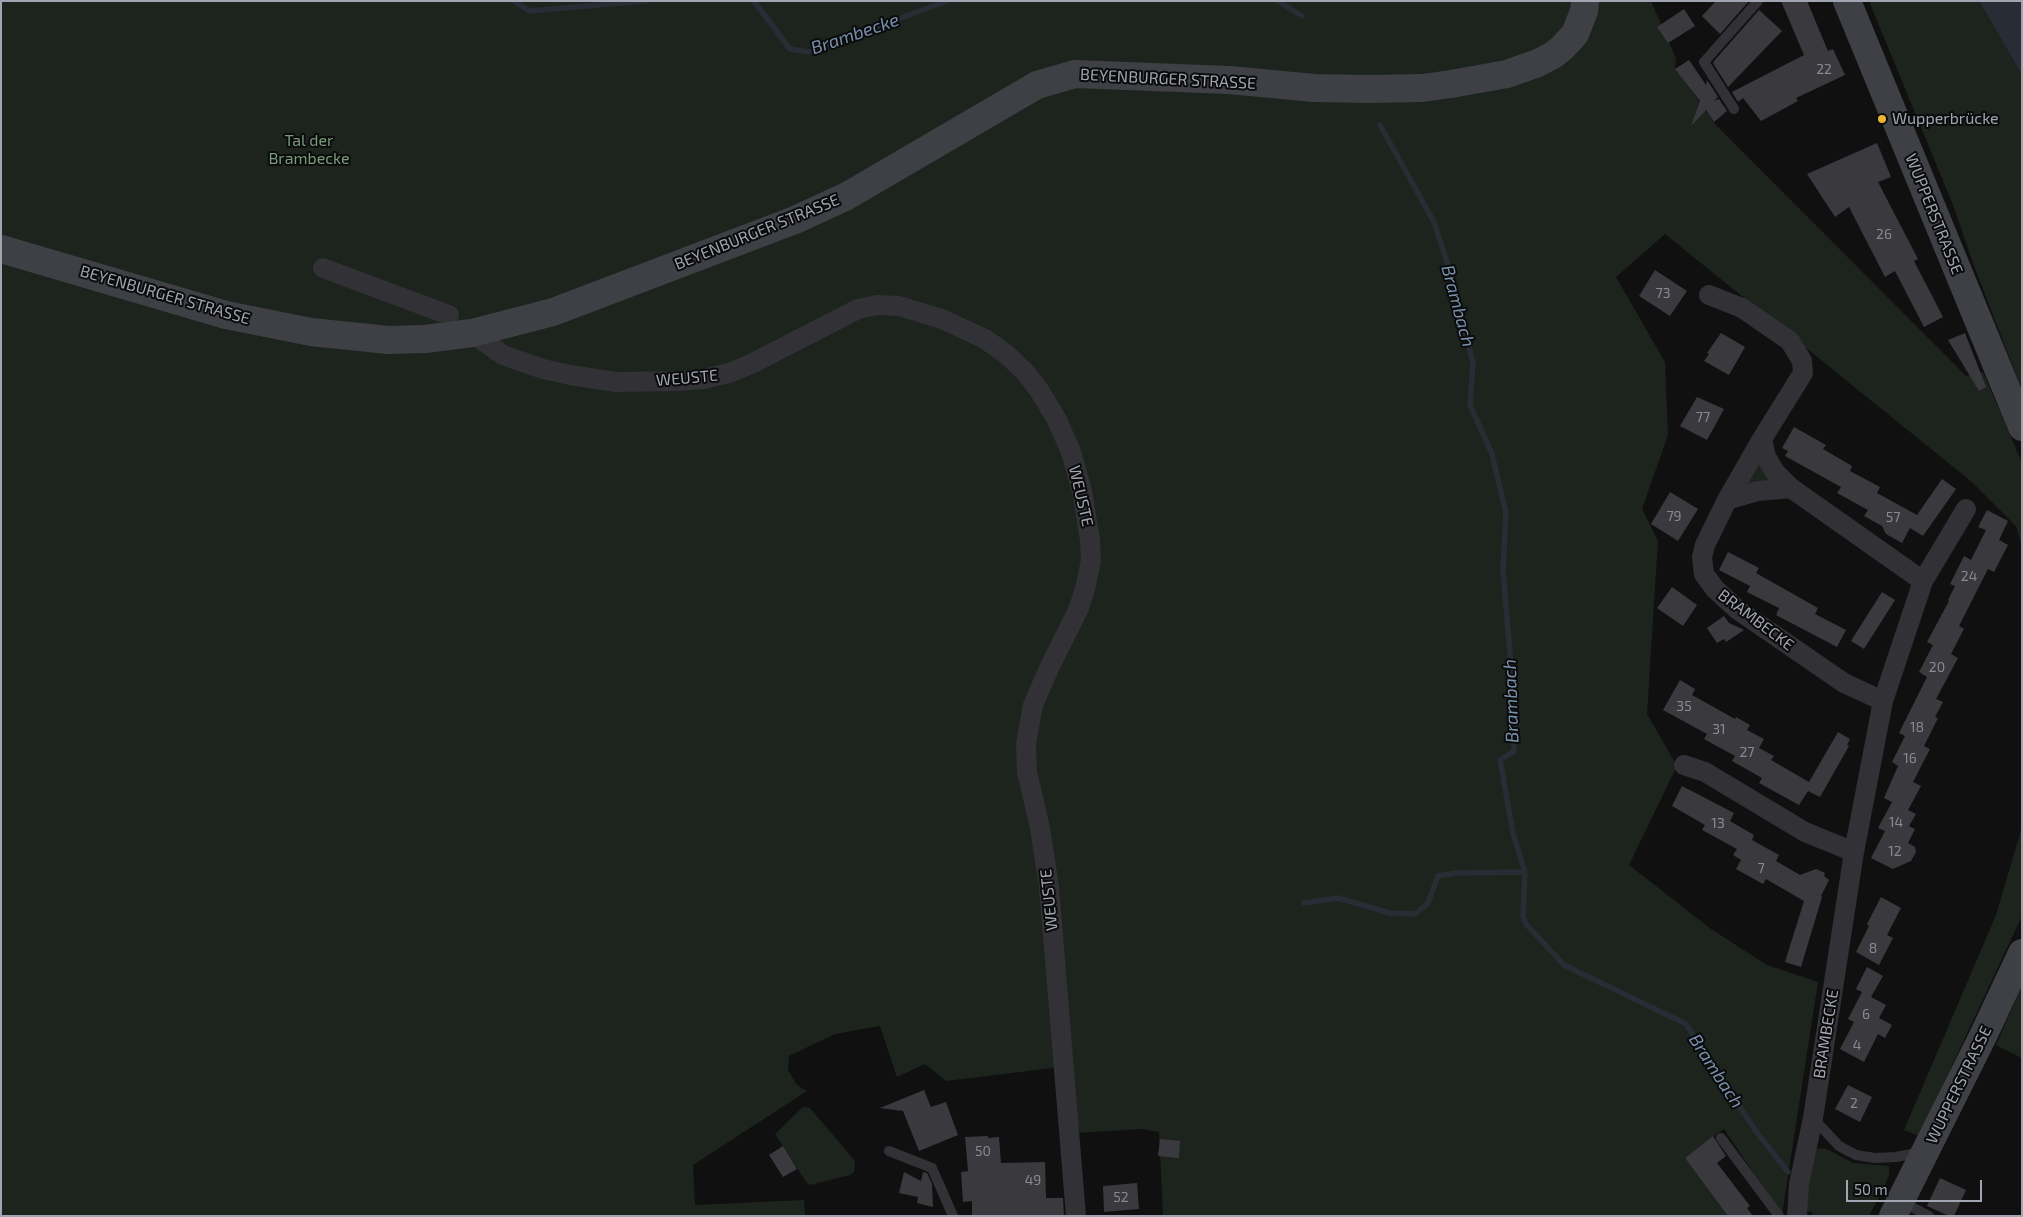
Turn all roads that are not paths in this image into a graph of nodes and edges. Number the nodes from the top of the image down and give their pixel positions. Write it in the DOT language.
graph roads {
  1 [pos="1585,1"];
  2 [pos="1758,1"];
  3 [pos="1848,1"];
  4 [pos="1734,109"];
  5 [pos="1,249"];
  6 [pos="323,268"];
  7 [pos="1709,295"];
  8 [pos="449,315"];
  9 [pos="472,333"];
  10 [pos="2022,428"];
  11 [pos="1762,438"];
  12 [pos="1791,488"];
  13 [pos="1727,500"];
  14 [pos="1966,509"];
  15 [pos="1924,581"];
  16 [pos="1883,700"];
  17 [pos="1684,765"];
  18 [pos="1854,852"];
  19 [pos="2022,953"];
  20 [pos="1814,1118"];
  21 [pos="1721,1138"];
  22 [pos="889,1151"];
  23 [pos="1927,1151"];
  24 [pos="1897,1208"];
  25 [pos="953,1216"];
  26 [pos="1076,1216"];
  27 [pos="1778,1216"];
  28 [pos="1797,1216"];
  29 [pos="1929,1216"];
  1 -- 9 [label="main road, BEYENBURGER STRASSE"];
  2 -- 4 [label="lane"];
  3 -- 10 [label="main road, WUPPERSTRASSE"];
  5 -- 9 [label="main road, BEYENBURGER STRASSE"];
  6 -- 8 [label="street"];
  7 -- 11 [label="street, BRAMBECKE"];
  9 -- 26 [label="street, WEUSTE"];
  11 -- 12 [label="street"];
  11 -- 13 [label="street, BRAMBECKE"];
  12 -- 13 [label="street"];
  12 -- 15 [label="street"];
  13 -- 16 [label="street, BRAMBECKE"];
  14 -- 15 [label="street, BRAMBECKE"];
  15 -- 16 [label="street, BRAMBECKE"];
  16 -- 18 [label="street, BRAMBECKE"];
  17 -- 18 [label="street"];
  18 -- 20 [label="street, BRAMBECKE"];
  19 -- 23 [label="main road, WUPPERSTRASSE"];
  20 -- 23 [label="lane"];
  20 -- 28 [label="street, BRAMBECKE"];
  21 -- 27 [label="lane"];
  22 -- 25 [label="lane"];
  23 -- 24 [label="main road, WUPPERSTRASSE"];
  24 -- 29 [label="lane"];
}
